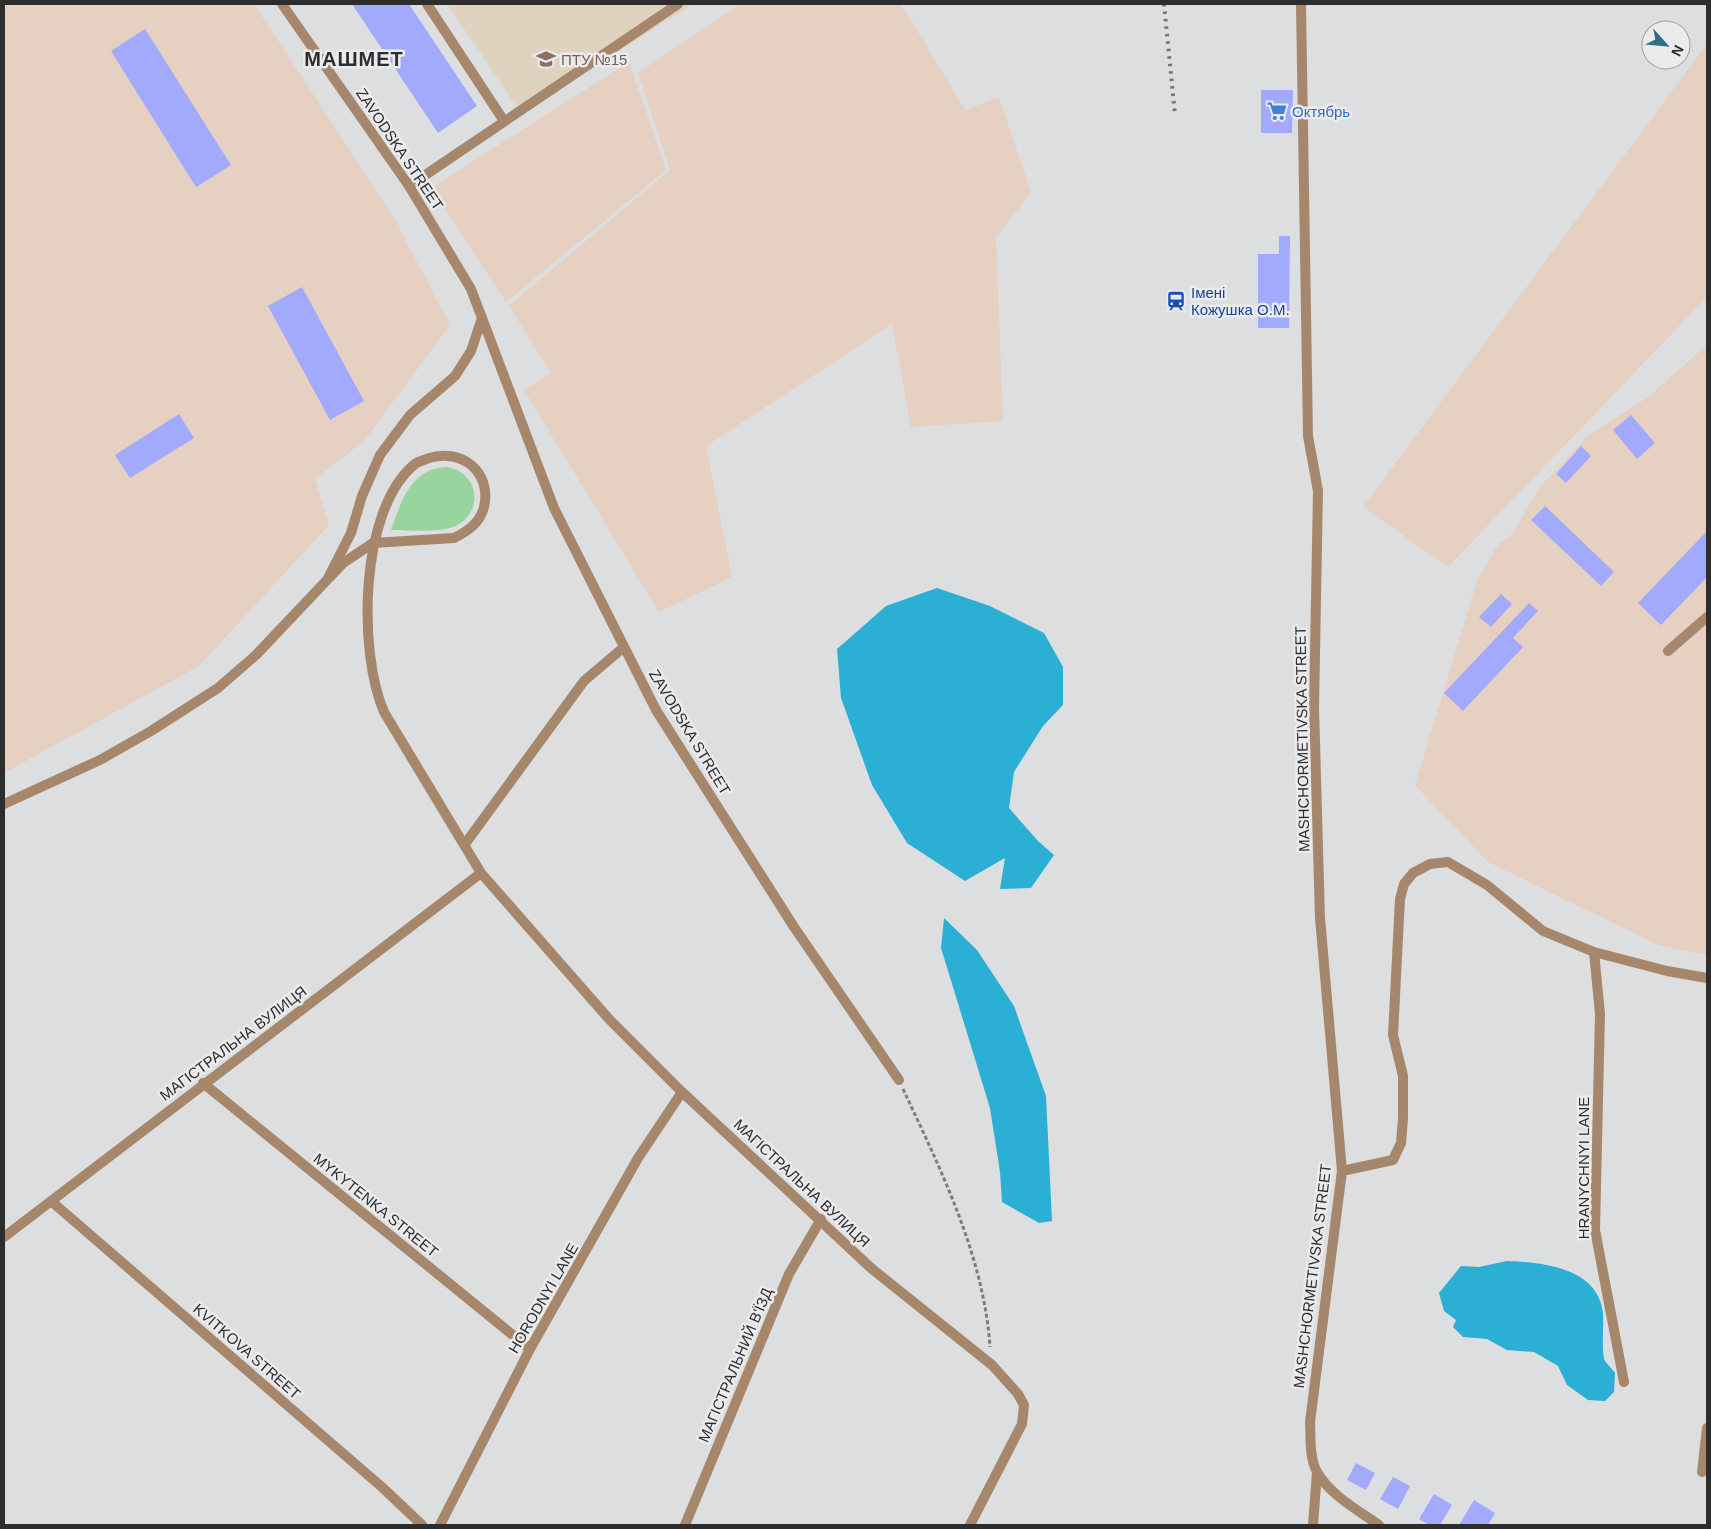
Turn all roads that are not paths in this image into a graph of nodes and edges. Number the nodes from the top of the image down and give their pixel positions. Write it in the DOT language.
graph roads {
  1 [pos="282,4"];
  2 [pos="427,4"];
  3 [pos="678,4"];
  4 [pos="1300,4"];
  5 [pos="504,121"];
  6 [pos="409,186"];
  7 [pos="482,318"];
  8 [pos="373,543"];
  9 [pos="327,580"];
  10 [pos="1707,617"];
  11 [pos="624,647"];
  12 [pos="1668,651"];
  13 [pos="4,804"];
  14 [pos="465,844"];
  15 [pos="481,873"];
  16 [pos="1594,952"];
  17 [pos="1707,978"];
  18 [pos="899,1080"];
  19 [pos="203,1084"];
  20 [pos="682,1092"];
  21 [pos="1342,1170"];
  22 [pos="51,1202"];
  23 [pos="821,1219"];
  24 [pos="4,1237"];
  25 [pos="530,1349"];
  26 [pos="1624,1382"];
  27 [pos="1707,1428"];
  28 [pos="1317,1472"];
  29 [pos="1702,1472"];
  30 [pos="422,1525"];
  31 [pos="440,1525"];
  32 [pos="684,1525"];
  33 [pos="970,1525"];
  34 [pos="1313,1525"];
  35 [pos="1379,1525"];
  1 -- 6 [label="street, ZAVODSKA STREET"];
  2 -- 5 [label="street"];
  3 -- 5 [label="street"];
  4 -- 21 [label="street, MASHCHORMETIVSKA STREET"];
  5 -- 6 [label="street"];
  6 -- 7 [label="street, ZAVODSKA STREET"];
  7 -- 9 [label="street"];
  7 -- 11 [label="street, ZAVODSKA STREET"];
  8 -- 8 [label="street"];
  8 -- 9 [label="street"];
  8 -- 14 [label="street, МАГІСТРАЛЬНА ВУЛИЦЯ"];
  9 -- 13 [label="street"];
  10 -- 12 [label="street"];
  11 -- 14 [label="street"];
  11 -- 18 [label="street, ZAVODSKA STREET"];
  14 -- 15 [label="street, МАГІСТРАЛЬНА ВУЛИЦЯ"];
  15 -- 19 [label="street, МАГІСТРАЛЬНА ВУЛИЦЯ"];
  15 -- 20 [label="street, МАГІСТРАЛЬНА ВУЛИЦЯ"];
  16 -- 17 [label="street"];
  16 -- 21 [label="street"];
  16 -- 26 [label="street, HRANYCHNYI LANE"];
  19 -- 22 [label="street, МАГІСТРАЛЬНА ВУЛИЦЯ"];
  19 -- 25 [label="street, MYKYTENKA STREET"];
  20 -- 23 [label="street, МАГІСТРАЛЬНА ВУЛИЦЯ"];
  20 -- 25 [label="street, HORODNYI LANE"];
  21 -- 28 [label="street, MASHCHORMETIVSKA STREET"];
  22 -- 24 [label="street, МАГІСТРАЛЬНА ВУЛИЦЯ"];
  22 -- 30 [label="street, KVITKOVA STREET"];
  23 -- 32 [label="street, МАГІСТРАЛЬНИЙ В'ЇЗД"];
  23 -- 33 [label="street, МАГІСТРАЛЬНА ВУЛИЦЯ"];
  25 -- 31 [label="street, HORODNYI LANE"];
  27 -- 29 [label="street"];
  28 -- 34 [label="street"];
  28 -- 35 [label="street"];
}
